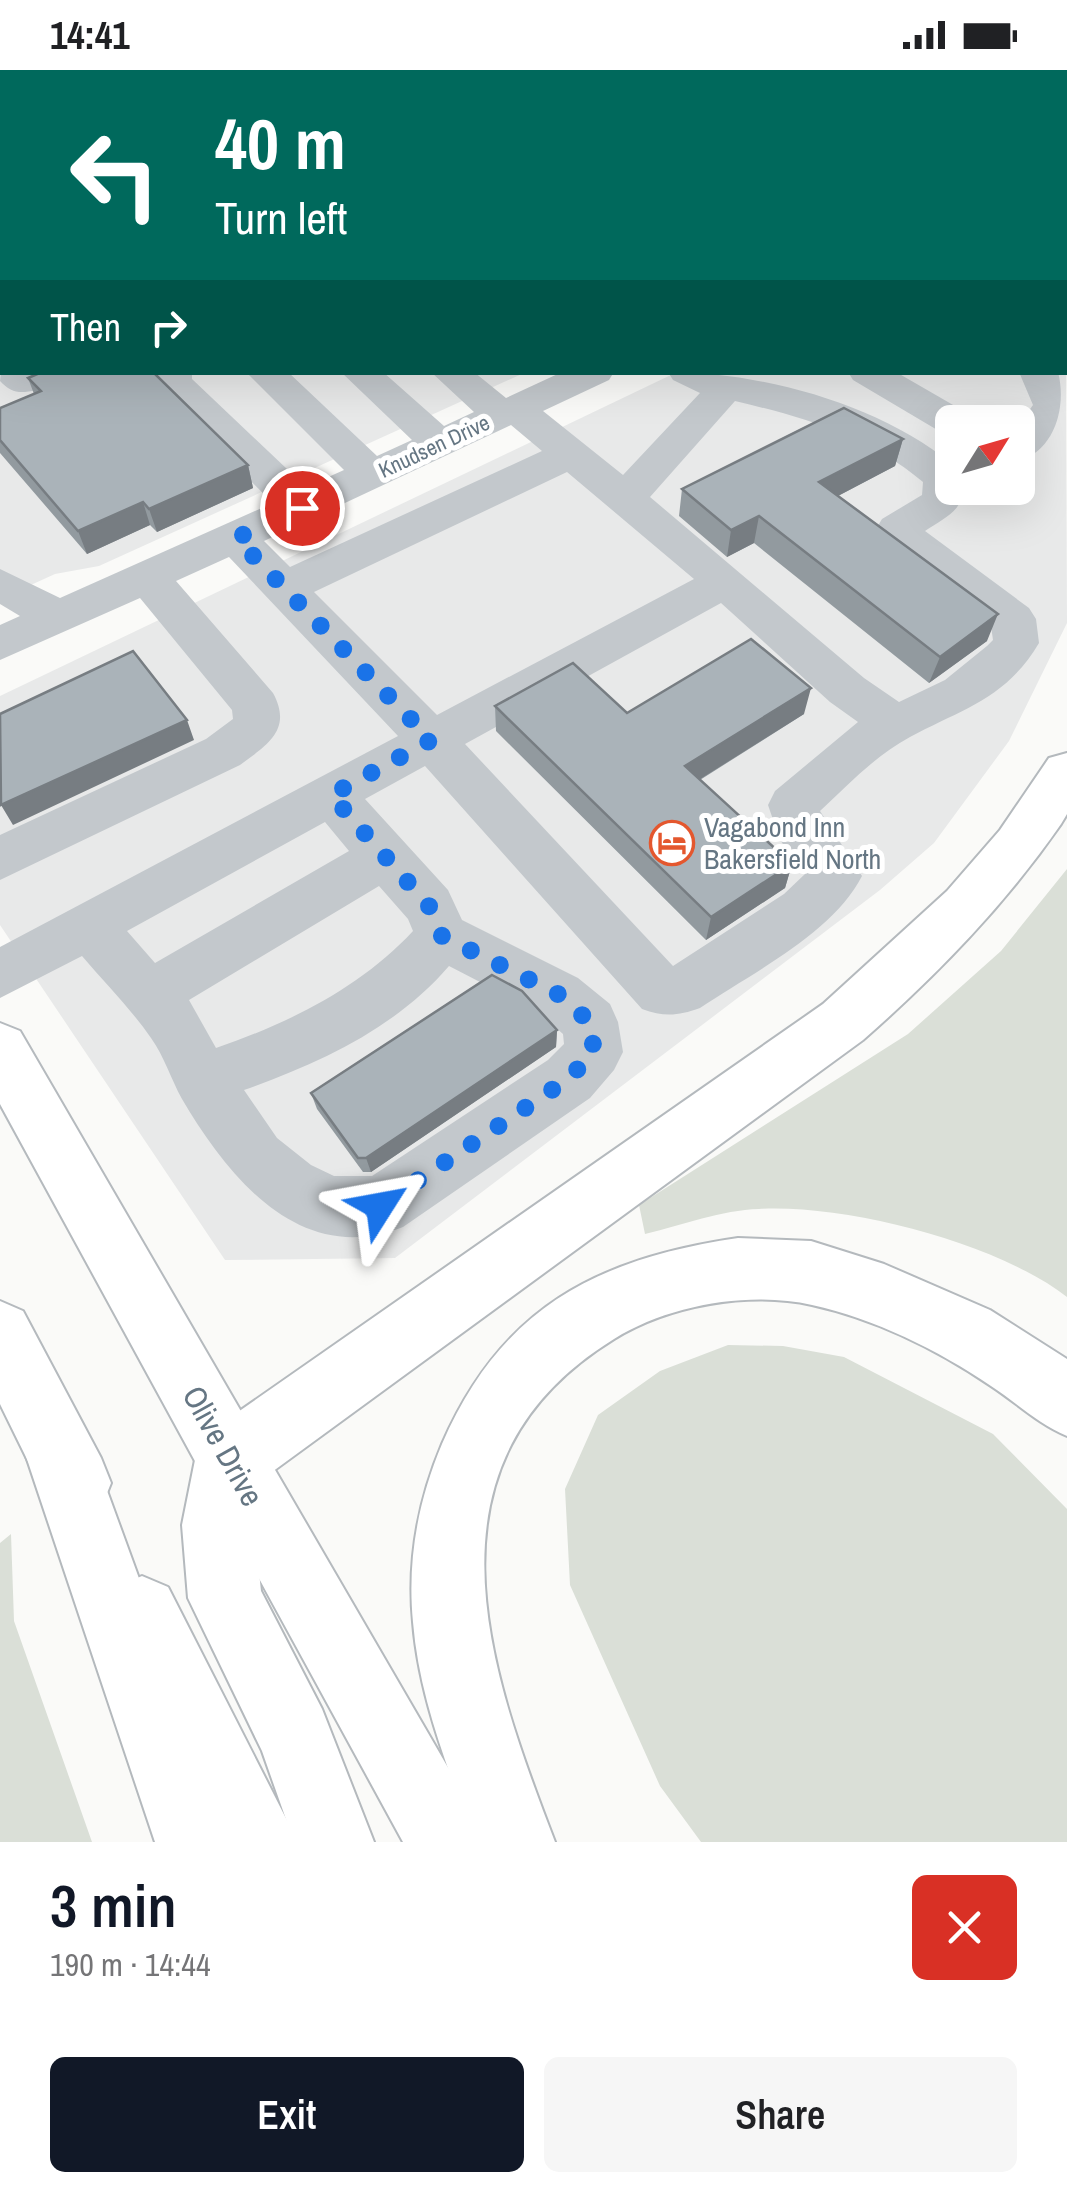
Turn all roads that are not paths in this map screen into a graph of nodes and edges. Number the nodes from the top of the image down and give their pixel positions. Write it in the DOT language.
graph roads {
  1 [pos="173,375"];
  2 [pos="268,375"];
  3 [pos="363,375"];
  4 [pos="454,375"];
  5 [pos="583,375"];
  6 [pos="872,375"];
  7 [pos="1040,375"];
  8 [pos="707,380"];
  9 [pos="509,412"];
  10 [pos="935,412"];
  11 [pos="1035,430"];
  12 [pos="440,444"];
  13 [pos="571,454"];
  14 [pos="373,475"];
  15 [pos="625,499"];
  16 [pos="302,508"];
  17 [pos="236,538"];
  18 [pos="148,578"];
  19 [pos="725,581"];
  20 [pos="0,584"];
  21 [pos="284,588"];
  22 [pos="59,618"];
  23 [pos="0,644"];
  24 [pos="894,723"];
  25 [pos="431,740"];
  26 [pos="1067,772"];
  27 [pos="331,795"];
  28 [pos="385,856"];
  29 [pos="0,859"];
  30 [pos="89,926"];
  31 [pos="442,936"];
  32 [pos="0,974"];
  33 [pos="148,994"];
  34 [pos="0,1049"];
  35 [pos="202,1079"];
  36 [pos="0,1334"];
  37 [pos="1067,1402"];
  38 [pos="56,1444"];
  39 [pos="230,1460"];
  40 [pos="195,1842"];
  41 [pos="258,1842"];
  42 [pos="334,1842"];
  43 [pos="447,1842"];
  44 [pos="515,1842"];
  1 -- 16 [label="street"];
  2 -- 14 [label="street"];
  3 -- 12 [label="street"];
  4 -- 9 [label="street"];
  5 -- 9 [label="street, Knudsen Drive"];
  6 -- 10 [label="street"];
  7 -- 11 [label="street"];
  8 -- 15 [label="street"];
  8 -- 24 [label="street"];
  9 -- 12 [label="street, Knudsen Drive"];
  9 -- 13 [label="street"];
  12 -- 14 [label="street, Knudsen Drive"];
  13 -- 15 [label="street"];
  13 -- 21 [label="street"];
  14 -- 16 [label="street, Knudsen Drive"];
  15 -- 19 [label="street"];
  16 -- 17 [label="street, Knudsen Drive"];
  17 -- 18 [label="street, Knudsen Drive"];
  17 -- 21 [label="street"];
  18 -- 22 [label="street, Knudsen Drive"];
  18 -- 29 [label="street"];
  19 -- 24 [label="street"];
  19 -- 25 [label="street"];
  20 -- 22 [label="street"];
  21 -- 25 [label="street"];
  22 -- 23 [label="street, Knudsen Drive"];
  24 -- 25 [label="street"];
  25 -- 27 [label="street"];
  26 -- 39 [label="main road"];
  27 -- 28 [label="street"];
  27 -- 30 [label="street"];
  28 -- 31 [label="street"];
  28 -- 33 [label="street"];
  30 -- 32 [label="street"];
  30 -- 33 [label="street"];
  31 -- 35 [label="street"];
  31 -- 35 [label="street"];
  33 -- 35 [label="street"];
  34 -- 39 [label="main road, Olive Drive"];
  36 -- 38 [label="main road"];
  37 -- 44 [label="main road"];
  38 -- 40 [label="main road"];
  38 -- 41 [label="main road"];
  39 -- 42 [label="main road"];
  39 -- 43 [label="main road, Olive Drive"];
}
